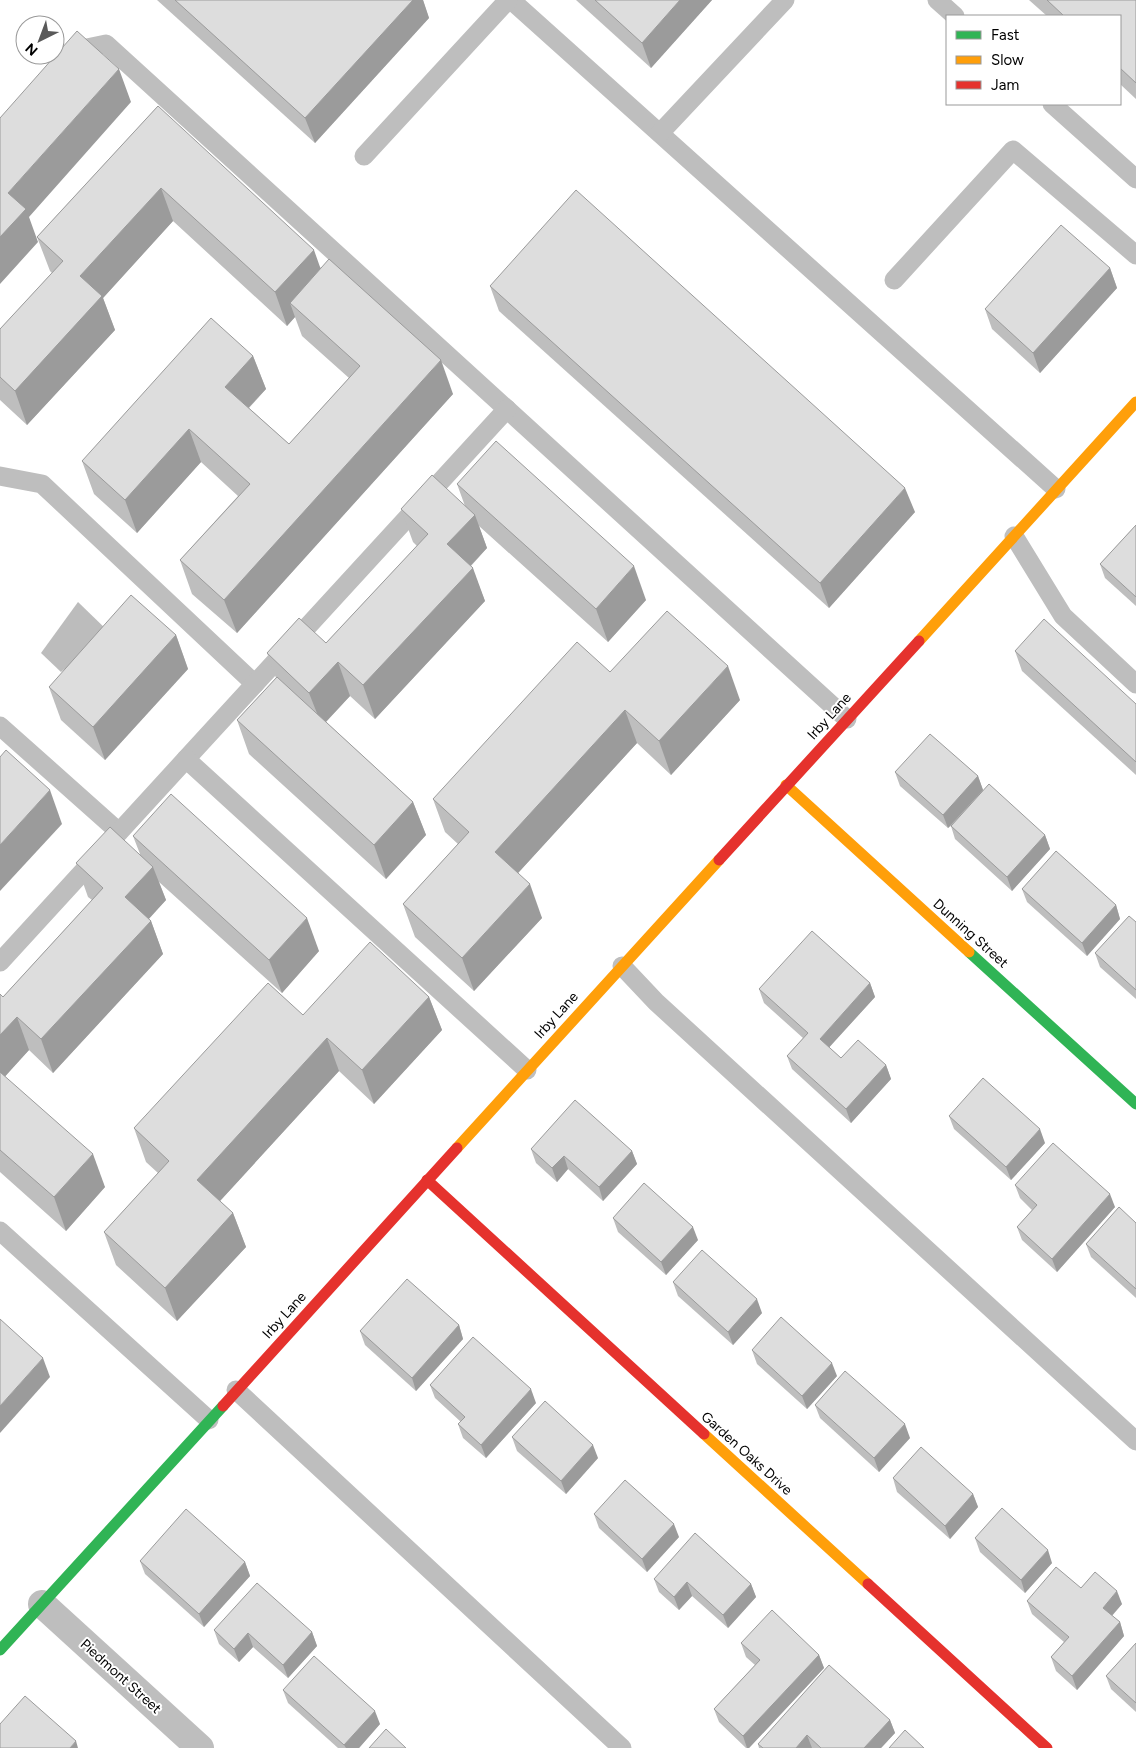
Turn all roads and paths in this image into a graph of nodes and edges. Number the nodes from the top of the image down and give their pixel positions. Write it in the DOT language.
graph roads {
  1 [pos="510,0"];
  2 [pos="785,0"];
  3 [pos="937,0"];
  4 [pos="954,15"];
  5 [pos="63,70"];
  6 [pos="1053,105"];
  7 [pos="660,133"];
  8 [pos="364,156"];
  9 [pos="1136,180"];
  10 [pos="1136,255"];
  11 [pos="894,280"];
  12 [pos="1136,402"];
  13 [pos="507,409"];
  14 [pos="0,476"];
  15 [pos="1056,489"];
  16 [pos="1014,536"];
  17 [pos="255,684"];
  18 [pos="1136,684"];
  19 [pos="847,719"];
  20 [pos="0,726"];
  21 [pos="186,760"];
  22 [pos="786,785"];
  23 [pos="120,832"];
  24 [pos="0,962"];
  25 [pos="622,966"];
  26 [pos="527,1070"];
  27 [pos="1136,1104"];
  28 [pos="426,1180"];
  29 [pos="0,1231"];
  30 [pos="236,1390"];
  31 [pos="209,1420"];
  32 [pos="1136,1442"];
  33 [pos="42,1604"];
  34 [pos="0,1650"];
  35 [pos="200,1748"];
  36 [pos="622,1748"];
  37 [pos="1047,1748"];
  1 -- 7 [label="lane"];
  1 -- 8 [label="lane"];
  2 -- 7 [label="lane"];
  3 -- 4 [label="lane"];
  5 -- 13 [label="lane"];
  6 -- 9 [label="lane"];
  7 -- 15 [label="lane"];
  10 -- 11 [label="lane"];
  12 -- 15 [label="street, Irby Lane"];
  13 -- 17 [label="lane"];
  13 -- 19 [label="lane"];
  14 -- 17 [label="lane"];
  15 -- 16 [label="street, Irby Lane"];
  16 -- 18 [label="lane"];
  16 -- 19 [label="street, Irby Lane"];
  17 -- 21 [label="lane"];
  19 -- 22 [label="street, Irby Lane"];
  20 -- 23 [label="lane"];
  21 -- 23 [label="lane"];
  21 -- 26 [label="lane"];
  22 -- 25 [label="street, Irby Lane"];
  22 -- 27 [label="street, Dunning Street"];
  23 -- 24 [label="lane"];
  25 -- 26 [label="street, Irby Lane"];
  25 -- 32 [label="lane"];
  26 -- 28 [label="street, Irby Lane"];
  28 -- 30 [label="street, Irby Lane"];
  28 -- 37 [label="street, Garden Oaks Drive"];
  29 -- 31 [label="lane"];
  30 -- 31 [label="street, Irby Lane"];
  30 -- 36 [label="lane"];
  31 -- 33 [label="street, Irby Lane"];
  33 -- 34 [label="street, Irby Lane"];
  33 -- 35 [label="street, Piedmont Street"];
}
